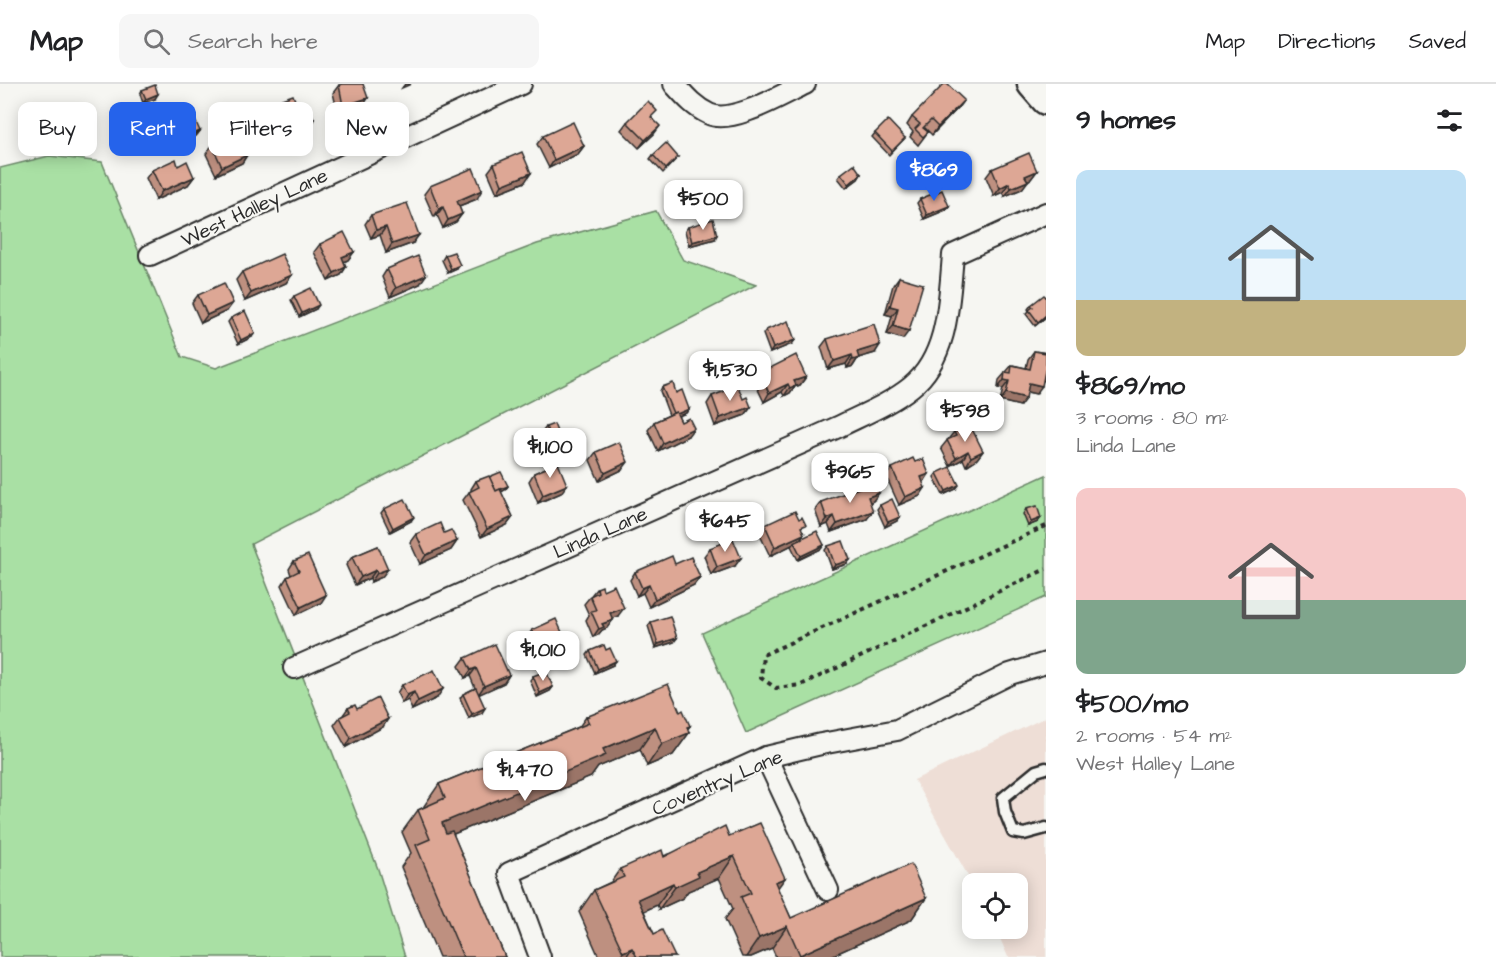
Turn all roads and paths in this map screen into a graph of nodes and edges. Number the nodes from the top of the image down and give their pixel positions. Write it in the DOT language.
graph roads {
  1 [pos="521,84"];
  2 [pos="674,84"];
  3 [pos="805,84"];
  4 [pos="1046,213"];
  5 [pos="150,255"];
  6 [pos="1046,526"];
  7 [pos="1046,569"];
  8 [pos="1046,663"];
  9 [pos="294,668"];
  10 [pos="766,758"];
  11 [pos="1046,768"];
  12 [pos="1046,828"];
  13 [pos="828,890"];
  14 [pos="540,957"];
  1 -- 5 [label="street, West Halley Lane"];
  2 -- 3 [label="street"];
  4 -- 9 [label="street, Linda Lane"];
  6 -- 7 [label="path"];
  8 -- 10 [label="street, Coventry Lane"];
  10 -- 13 [label="street"];
  10 -- 14 [label="street, Coventry Lane"];
  11 -- 12 [label="lane"];
}
